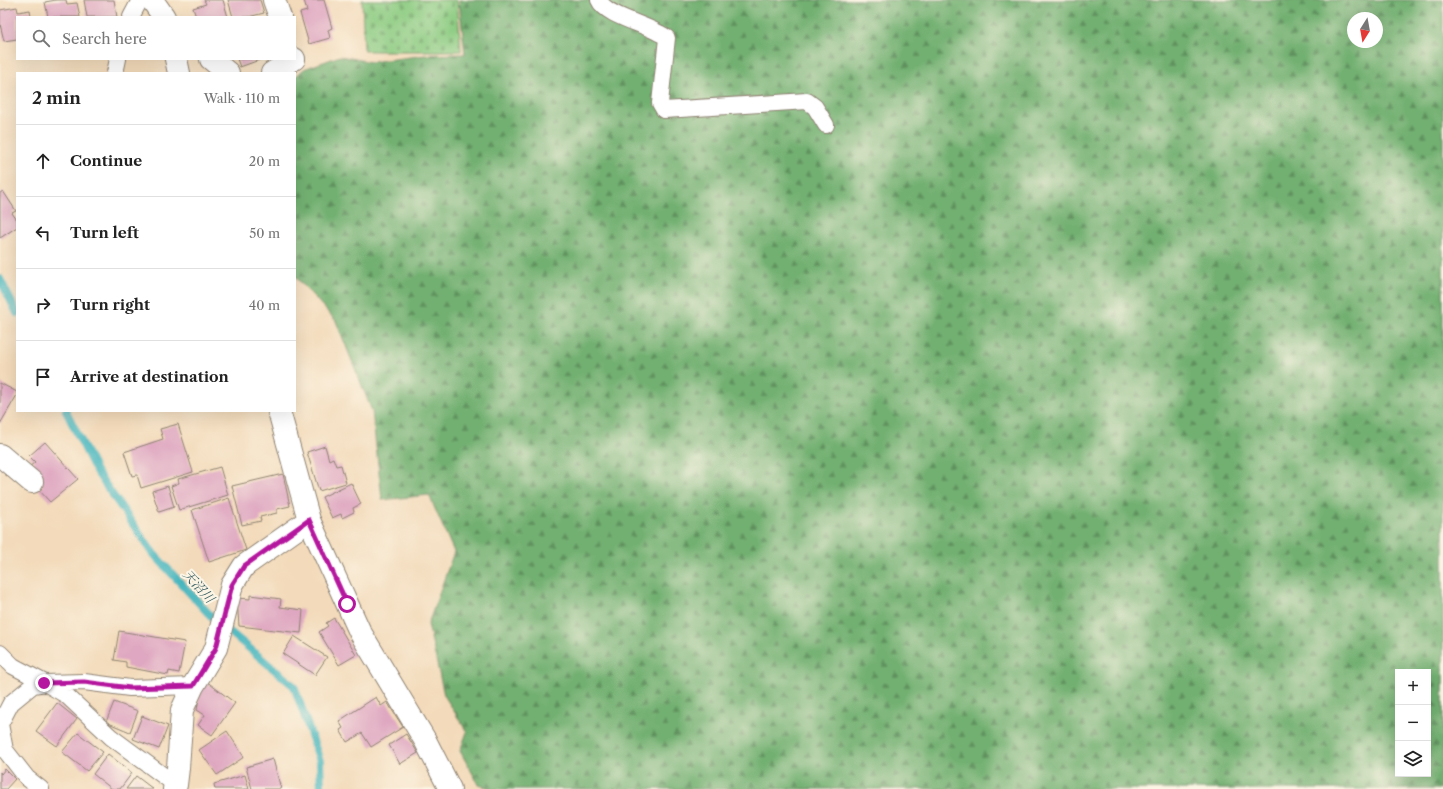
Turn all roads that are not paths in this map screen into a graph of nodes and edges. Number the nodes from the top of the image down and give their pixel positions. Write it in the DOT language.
graph roads {
  1 [pos="140,0"];
  2 [pos="152,0"];
  3 [pos="274,0"];
  4 [pos="599,0"];
  5 [pos="132,16"];
  6 [pos="163,16"];
  7 [pos="280,16"];
  8 [pos="118,60"];
  9 [pos="176,60"];
  10 [pos="212,60"];
  11 [pos="292,60"];
  12 [pos="115,72"];
  13 [pos="179,72"];
  14 [pos="227,72"];
  15 [pos="274,72"];
  16 [pos="826,125"];
  17 [pos="279,412"];
  18 [pos="0,455"];
  19 [pos="32,482"];
  20 [pos="309,520"];
  21 [pos="0,653"];
  22 [pos="44,683"];
  23 [pos="193,686"];
  24 [pos="175,787"];
  25 [pos="41,789"];
  26 [pos="450,789"];
  1 -- 5 [label="lane"];
  2 -- 6 [label="street"];
  3 -- 7 [label="street"];
  4 -- 16 [label="lane"];
  8 -- 12 [label="lane"];
  9 -- 13 [label="street"];
  10 -- 14 [label="street"];
  11 -- 15 [label="street"];
  17 -- 20 [label="street"];
  18 -- 19 [label="street"];
  20 -- 23 [label="street"];
  20 -- 26 [label="street"];
  21 -- 22 [label="lane"];
  22 -- 23 [label="lane"];
  22 -- 24 [label="lane"];
  22 -- 25 [label="lane"];
  23 -- 24 [label="street"];
}
